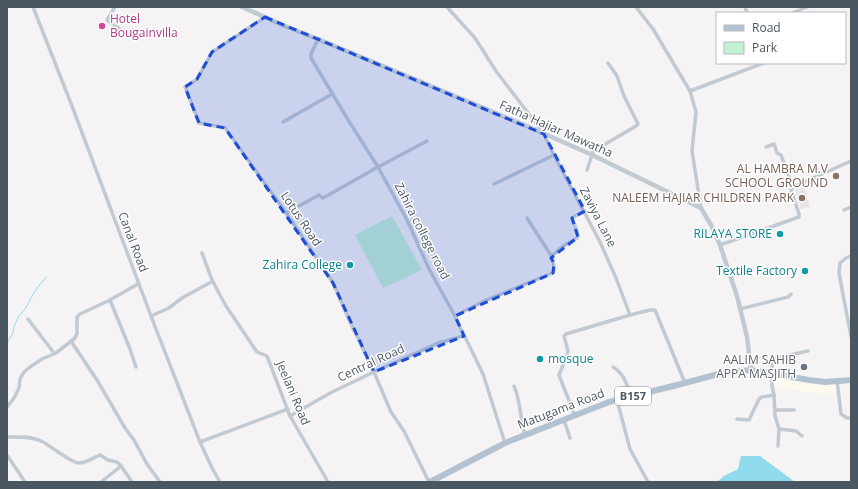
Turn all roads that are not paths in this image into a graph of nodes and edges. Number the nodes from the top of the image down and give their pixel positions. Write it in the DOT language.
graph roads {
  1 [pos="33,7"];
  2 [pos="115,7"];
  3 [pos="242,7"];
  4 [pos="454,7"];
  5 [pos="636,7"];
  6 [pos="807,7"];
  7 [pos="449,9"];
  8 [pos="794,12"];
  9 [pos="265,17"];
  10 [pos="128,35"];
  11 [pos="318,38"];
  12 [pos="608,63"];
  13 [pos="761,64"];
  14 [pos="690,90"];
  15 [pos="332,94"];
  16 [pos="283,122"];
  17 [pos="544,134"];
  18 [pos="427,141"];
  19 [pos="766,147"];
  20 [pos="554,155"];
  21 [pos="591,155"];
  22 [pos="851,161"];
  23 [pos="378,167"];
  24 [pos="586,170"];
  25 [pos="494,184"];
  26 [pos="793,187"];
  27 [pos="851,207"];
  28 [pos="701,208"];
  29 [pos="844,210"];
  30 [pos="585,212"];
  31 [pos="286,213"];
  32 [pos="527,218"];
  33 [pos="720,245"];
  34 [pos="202,253"];
  35 [pos="851,256"];
  36 [pos="552,257"];
  37 [pos="212,281"];
  38 [pos="138,284"];
  39 [pos="791,294"];
  40 [pos="110,300"];
  41 [pos="740,309"];
  42 [pos="849,314"];
  43 [pos="630,315"];
  44 [pos="151,316"];
  45 [pos="455,316"];
  46 [pos="28,319"];
  47 [pos="464,336"];
  48 [pos="851,337"];
  49 [pos="71,341"];
  50 [pos="808,351"];
  51 [pos="54,353"];
  52 [pos="136,367"];
  53 [pos="613,367"];
  54 [pos="751,370"];
  55 [pos="374,372"];
  56 [pos="771,374"];
  57 [pos="851,380"];
  58 [pos="837,381"];
  59 [pos="685,383"];
  60 [pos="514,386"];
  61 [pos="774,395"];
  62 [pos="630,396"];
  63 [pos="617,400"];
  64 [pos="7,407"];
  65 [pos="288,409"];
  66 [pos="775,410"];
  67 [pos="794,410"];
  68 [pos="290,416"];
  69 [pos="575,416"];
  70 [pos="851,418"];
  71 [pos="737,419"];
  72 [pos="564,420"];
  73 [pos="780,429"];
  74 [pos="525,435"];
  75 [pos="802,436"];
  76 [pos="7,437"];
  77 [pos="570,438"];
  78 [pos="200,442"];
  79 [pos="505,443"];
  80 [pos="778,446"];
  81 [pos="7,455"];
  82 [pos="121,466"];
  83 [pos="25,482"];
  84 [pos="101,482"];
  85 [pos="132,482"];
  86 [pos="160,482"];
  87 [pos="220,482"];
  88 [pos="328,482"];
  89 [pos="429,482"];
  90 [pos="648,482"];
  1 -- 38 [label="street, Canal Road"];
  2 -- 10 [label="street"];
  3 -- 9 [label="street, Fatha Hajiar Mawatha"];
  4 -- 7 [label="street"];
  5 -- 14 [label="street"];
  6 -- 8 [label="street"];
  7 -- 17 [label="street, Zaviya Lane"];
  9 -- 11 [label="street, Fatha Hajiar Mawatha"];
  9 -- 31 [label="street, Lotus Road"];
  11 -- 15 [label="street, Zahira college road"];
  11 -- 17 [label="street, Fatha Hajiar Mawatha"];
  12 -- 21 [label="street"];
  13 -- 14 [label="street"];
  14 -- 28 [label="street"];
  15 -- 16 [label="street"];
  15 -- 23 [label="street, Zahira college road"];
  17 -- 20 [label="street, Zaviya Lane"];
  17 -- 21 [label="street, Fatha Hajiar Mawatha"];
  18 -- 23 [label="street"];
  19 -- 26 [label="street"];
  20 -- 25 [label="street"];
  20 -- 30 [label="street, Zaviya Lane"];
  21 -- 24 [label="street"];
  21 -- 28 [label="street, Fatha Hajiar Mawatha"];
  22 -- 26 [label="street"];
  23 -- 31 [label="street"];
  23 -- 45 [label="street, Zahira college road"];
  26 -- 33 [label="street"];
  27 -- 29 [label="street"];
  28 -- 33 [label="street"];
  30 -- 36 [label="street"];
  30 -- 43 [label="street, Zaviya Lane"];
  31 -- 55 [label="street, Lotus Road"];
  32 -- 36 [label="street"];
  33 -- 41 [label="street"];
  34 -- 37 [label="street, Jeelani Road"];
  35 -- 42 [label="street"];
  36 -- 45 [label="street"];
  37 -- 44 [label="street"];
  37 -- 65 [label="street, Jeelani Road"];
  38 -- 40 [label="street"];
  38 -- 44 [label="street, Canal Road"];
  39 -- 41 [label="street"];
  40 -- 49 [label="street"];
  40 -- 52 [label="street"];
  41 -- 54 [label="street"];
  42 -- 48 [label="street"];
  43 -- 59 [label="street"];
  43 -- 69 [label="street"];
  44 -- 78 [label="street, Canal Road"];
  45 -- 47 [label="street, Zahira college road"];
  46 -- 51 [label="street"];
  47 -- 55 [label="street, Central Road"];
  47 -- 79 [label="street, Zahira college road"];
  49 -- 51 [label="street"];
  49 -- 86 [label="street"];
  50 -- 56 [label="street"];
  51 -- 64 [label="street"];
  53 -- 62 [label="street"];
  54 -- 56 [label="main road, Matugama Road / B157"];
  54 -- 59 [label="main road, Matugama Road / B157"];
  55 -- 68 [label="street, Central Road"];
  55 -- 89 [label="street, Lotus Road"];
  56 -- 58 [label="main road, Matugama Road / B157"];
  56 -- 61 [label="street"];
  57 -- 58 [label="main road, Matugama Road / B157"];
  58 -- 70 [label="street"];
  59 -- 62 [label="main road, Matugama Road / B157"];
  60 -- 74 [label="street"];
  61 -- 66 [label="street"];
  61 -- 71 [label="street"];
  62 -- 63 [label="main road, Matugama Road / B157"];
  63 -- 69 [label="main road, Matugama Road / B157"];
  63 -- 90 [label="street"];
  65 -- 68 [label="street, Jeelani Road"];
  65 -- 78 [label="street"];
  66 -- 67 [label="street"];
  66 -- 73 [label="street"];
  68 -- 88 [label="street, Jeelani Road"];
  69 -- 72 [label="main road, Matugama Road / B157"];
  72 -- 74 [label="main road, Matugama Road / B157"];
  72 -- 77 [label="street"];
  73 -- 75 [label="street"];
  73 -- 80 [label="street"];
  74 -- 79 [label="main road, Matugama Road / B157"];
  76 -- 82 [label="street"];
  78 -- 87 [label="street, Canal Road"];
  79 -- 89 [label="main road, Matugama Road / B157"];
  81 -- 83 [label="street"];
  82 -- 84 [label="street"];
  82 -- 85 [label="street"];
}
